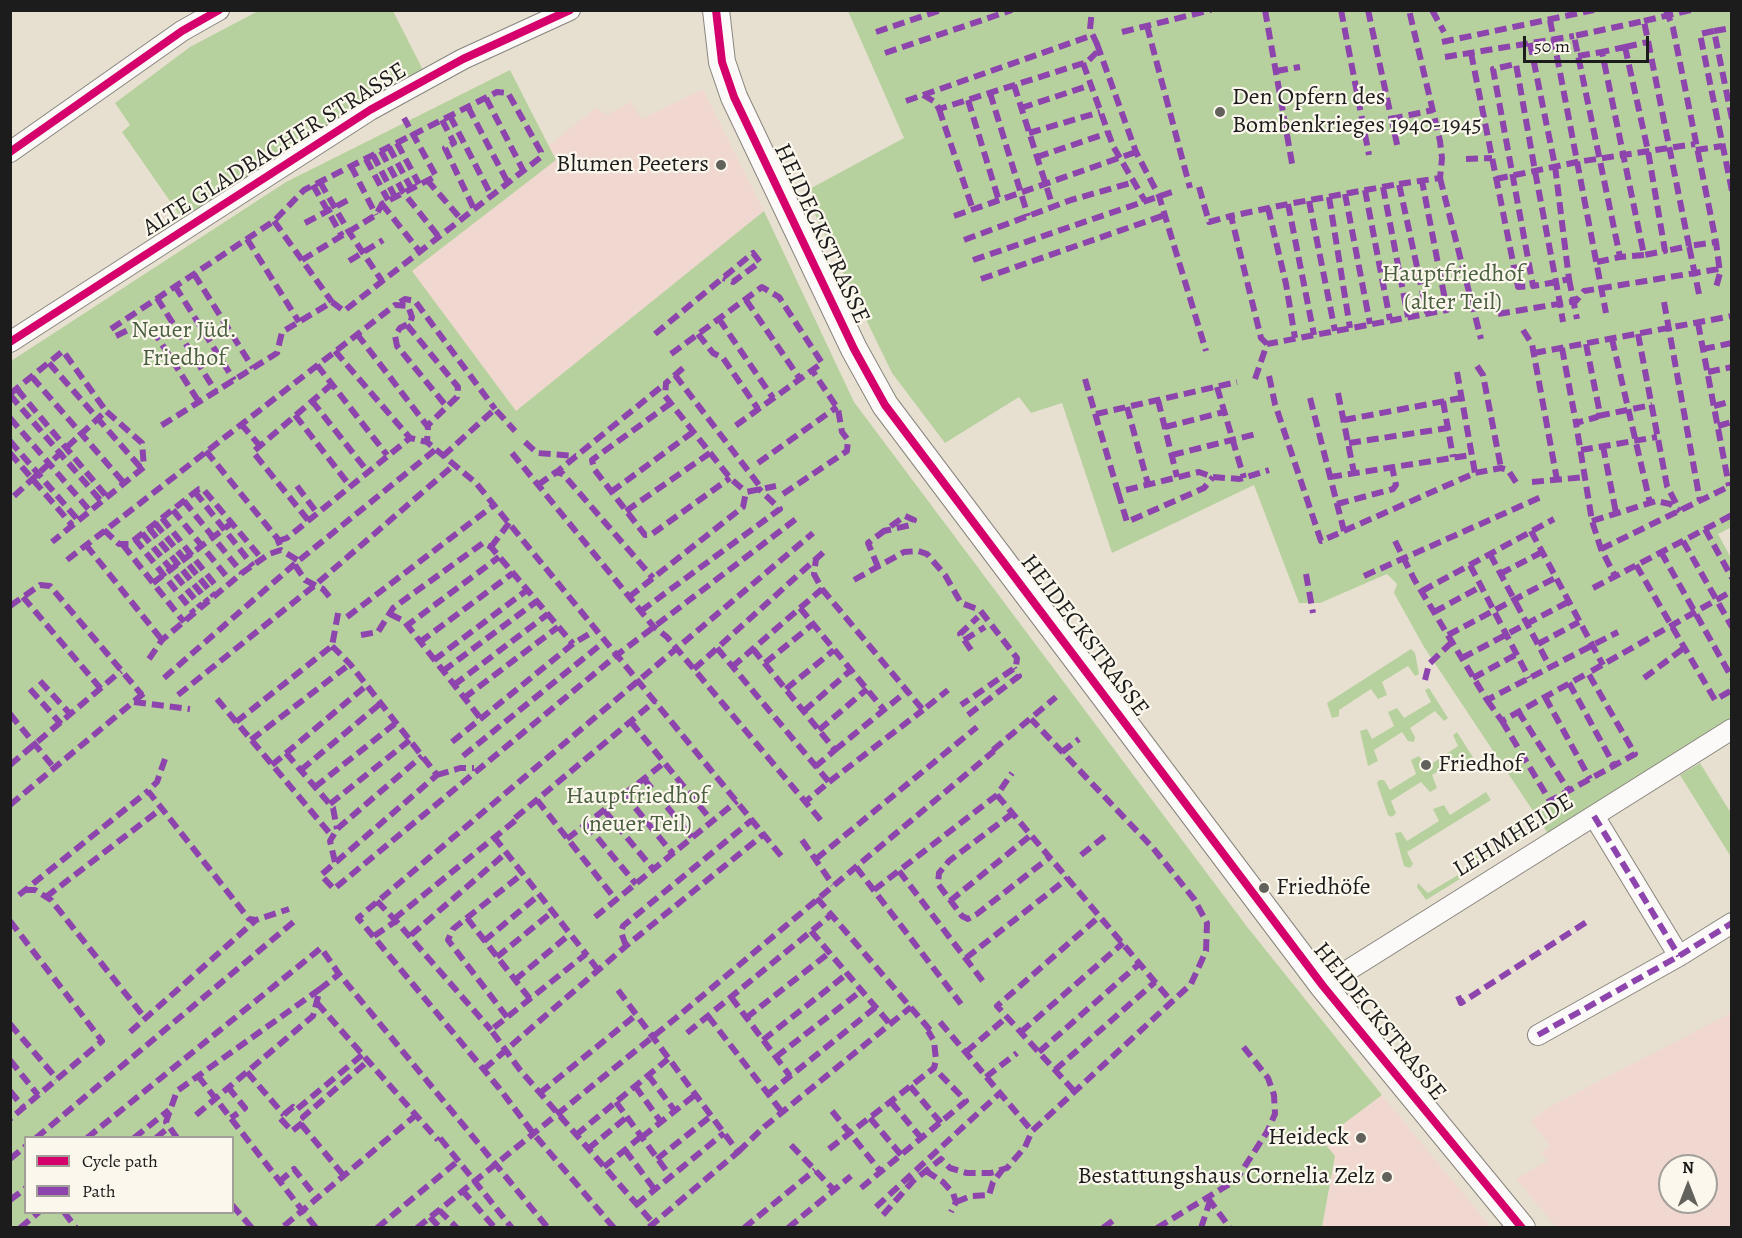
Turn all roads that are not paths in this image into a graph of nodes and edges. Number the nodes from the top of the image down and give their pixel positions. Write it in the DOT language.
graph roads {
  1 [pos="219,10"];
  2 [pos="570,10"];
  3 [pos="716,10"];
  4 [pos="10,152"];
  5 [pos="10,342"];
  6 [pos="1731,729"];
  7 [pos="1594,816"];
  8 [pos="1731,923"];
  9 [pos="1679,956"];
  10 [pos="1323,986"];
  11 [pos="1538,1035"];
  12 [pos="1522,1227"];
  1 -- 4 [label="street"];
  2 -- 5 [label="street, ALTE GLADBACHER STRASSE"];
  3 -- 10 [label="street, HEIDECKSTRASSE"];
  6 -- 7 [label="street, LEHMHEIDE"];
  7 -- 9 [label="street"];
  7 -- 10 [label="street, LEHMHEIDE"];
  8 -- 9 [label="street"];
  9 -- 11 [label="street"];
  10 -- 12 [label="street, HEIDECKSTRASSE"];
}
